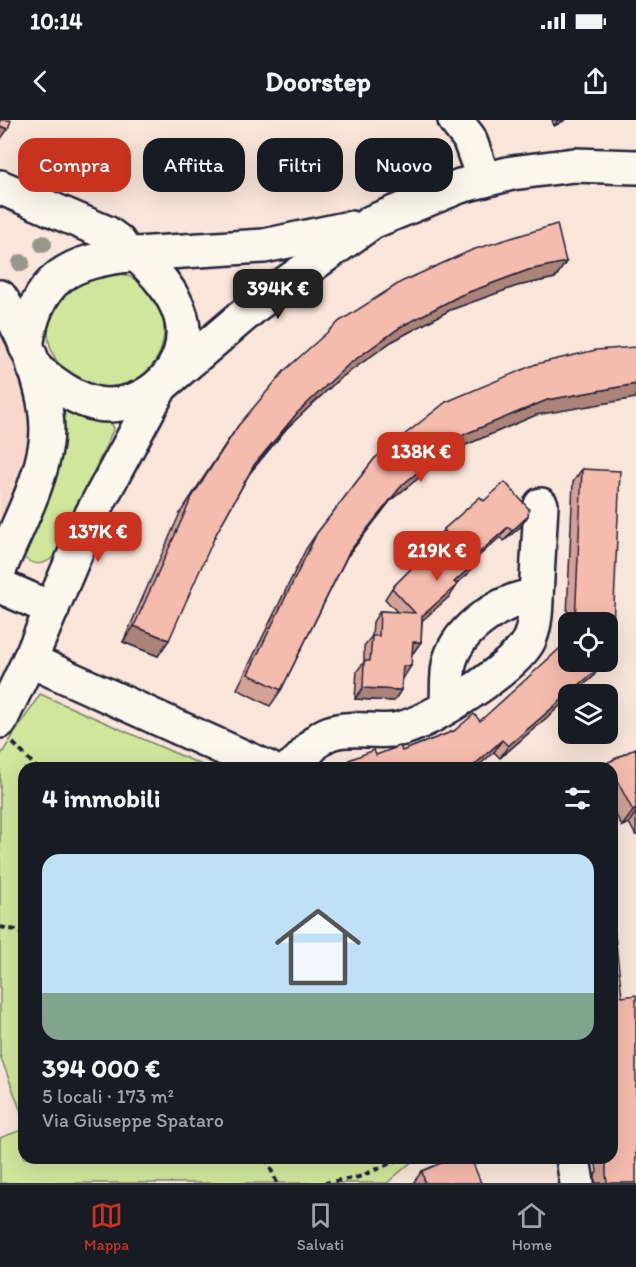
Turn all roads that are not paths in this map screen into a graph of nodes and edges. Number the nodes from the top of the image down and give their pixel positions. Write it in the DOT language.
graph roads {
  1 [pos="455,120"];
  2 [pos="636,167"];
  3 [pos="484,180"];
  4 [pos="0,187"];
  5 [pos="372,222"];
  6 [pos="132,254"];
  7 [pos="0,297"];
  8 [pos="30,357"];
  9 [pos="161,386"];
  10 [pos="541,506"];
  11 [pos="0,568"];
  12 [pos="0,586"];
  13 [pos="536,596"];
  14 [pos="52,609"];
  15 [pos="30,660"];
  16 [pos="447,707"];
  17 [pos="3,730"];
  18 [pos="260,762"];
  19 [pos="284,762"];
  20 [pos="574,1164"];
  21 [pos="577,1183"];
  1 -- 3 [label="street"];
  2 -- 3 [label="street"];
  3 -- 5 [label="street"];
  4 -- 6 [label="street"];
  5 -- 6 [label="street"];
  5 -- 9 [label="street"];
  6 -- 8 [label="street"];
  6 -- 9 [label="street"];
  7 -- 8 [label="street"];
  8 -- 9 [label="street"];
  8 -- 11 [label="street"];
  9 -- 14 [label="street"];
  10 -- 13 [label="street"];
  12 -- 14 [label="street"];
  13 -- 16 [label="street"];
  13 -- 16 [label="street"];
  14 -- 15 [label="street"];
  15 -- 17 [label="street"];
  15 -- 18 [label="street"];
  16 -- 19 [label="street"];
  20 -- 21 [label="street"];
}
